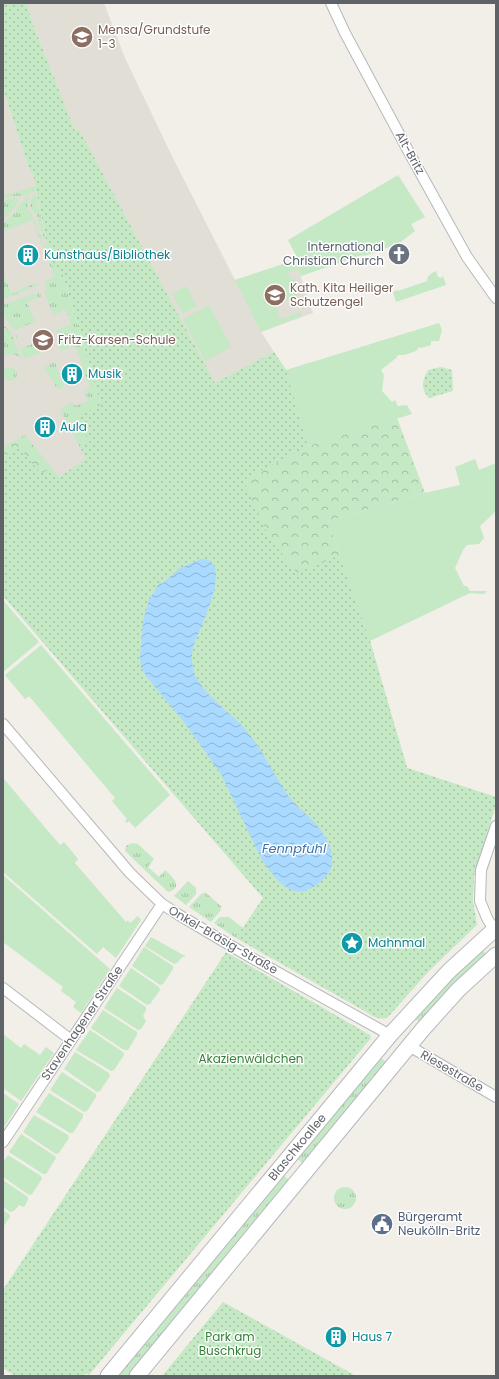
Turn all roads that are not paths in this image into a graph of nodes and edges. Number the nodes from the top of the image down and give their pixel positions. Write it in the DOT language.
graph roads {
  1 [pos="331,3"];
  2 [pos="496,298"];
  3 [pos="3,724"];
  4 [pos="496,826"];
  5 [pos="162,904"];
  6 [pos="495,929"];
  7 [pos="496,954"];
  8 [pos="3,988"];
  9 [pos="390,1035"];
  10 [pos="71,1040"];
  11 [pos="409,1046"];
  12 [pos="496,1097"];
  13 [pos="3,1142"];
  14 [pos="108,1376"];
  15 [pos="137,1376"];
  1 -- 2 [label="street, Alt-Britz"];
  3 -- 5 [label="street, Onkel-Bräsig-Straße"];
  4 -- 6 [label="street"];
  5 -- 9 [label="street, Onkel-Bräsig-Straße"];
  5 -- 10 [label="street, Stavenhagener Straße"];
  6 -- 9 [label="main road, Blaschkoallee"];
  7 -- 11 [label="main road, Blaschkoallee"];
  8 -- 10 [label="street"];
  9 -- 14 [label="main road, Blaschkoallee"];
  10 -- 13 [label="street, Stavenhagener Straße"];
  11 -- 12 [label="street, Riesestraße"];
  11 -- 15 [label="main road, Blaschkoallee"];
}
